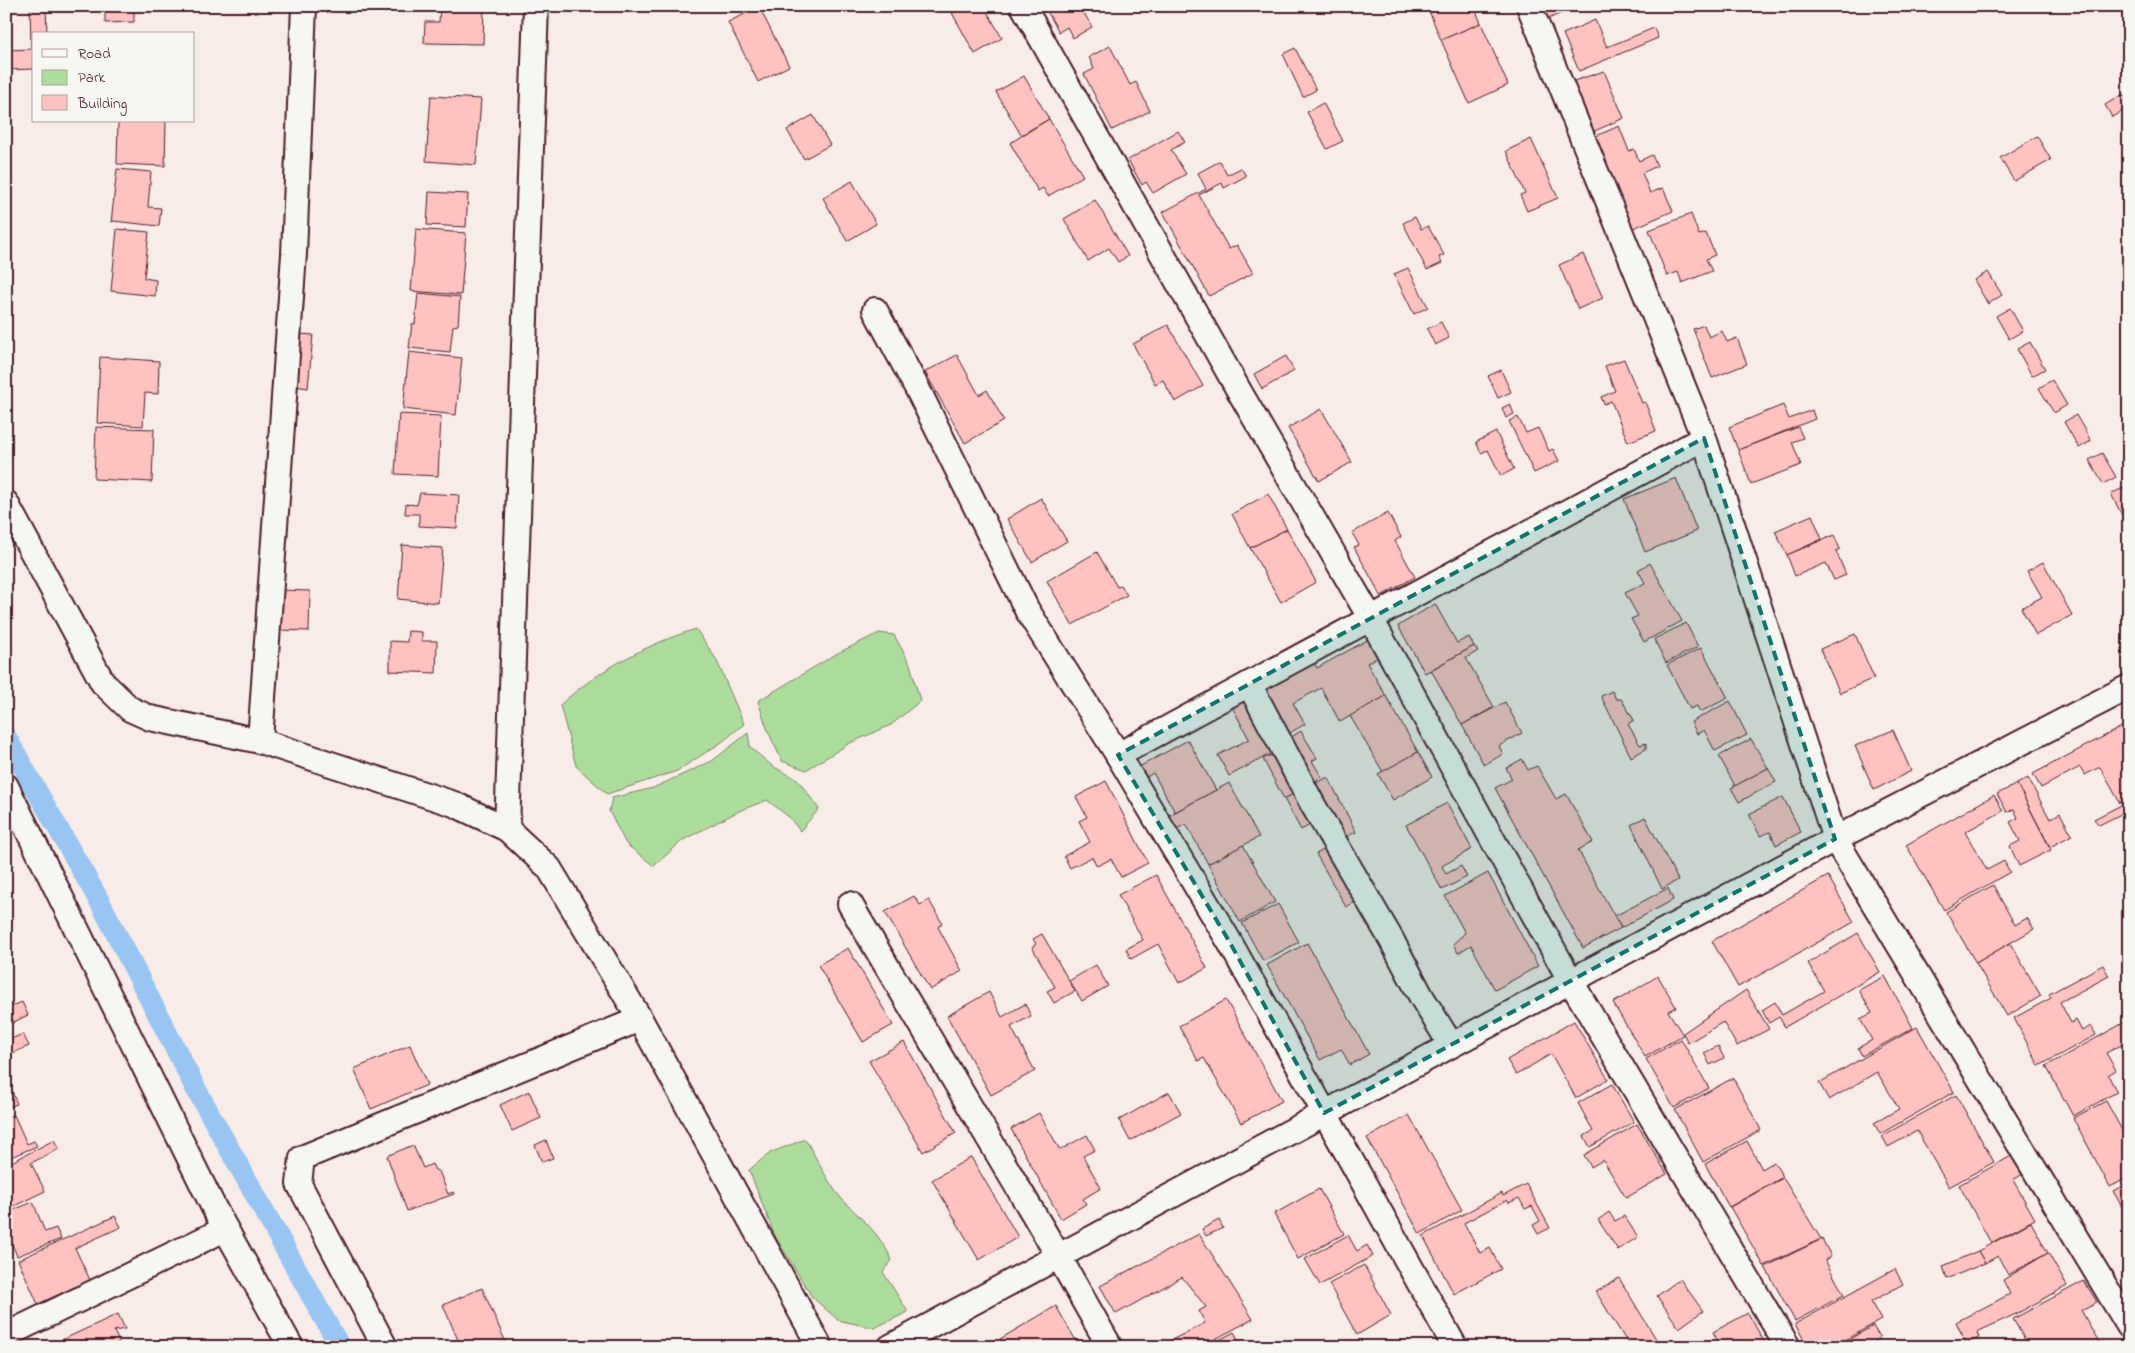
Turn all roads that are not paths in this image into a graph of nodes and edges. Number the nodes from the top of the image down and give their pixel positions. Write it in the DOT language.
graph roads {
  1 [pos="304,6"];
  2 [pos="536,6"];
  3 [pos="1023,6"];
  4 [pos="1528,6"];
  5 [pos="875,310"];
  6 [pos="1704,438"];
  7 [pos="6,502"];
  8 [pos="1371,619"];
  9 [pos="1250,684"];
  10 [pos="2129,687"];
  11 [pos="260,741"];
  12 [pos="1118,755"];
  13 [pos="6,786"];
  14 [pos="507,829"];
  15 [pos="1835,840"];
  16 [pos="850,904"];
  17 [pos="1570,980"];
  18 [pos="640,1019"];
  19 [pos="1451,1045"];
  20 [pos="1324,1113"];
  21 [pos="225,1228"];
  22 [pos="1059,1257"];
  23 [pos="2129,1326"];
  24 [pos="6,1335"];
  25 [pos="292,1347"];
  26 [pos="385,1347"];
  27 [pos="820,1347"];
  28 [pos="890,1347"];
  29 [pos="1110,1347"];
  30 [pos="1455,1347"];
  31 [pos="1788,1347"];
  1 -- 11 [label="street"];
  2 -- 14 [label="street"];
  3 -- 8 [label="street"];
  4 -- 6 [label="street"];
  5 -- 12 [label="street"];
  6 -- 8 [label="street"];
  6 -- 15 [label="street"];
  7 -- 11 [label="street"];
  8 -- 9 [label="street"];
  8 -- 17 [label="street"];
  9 -- 12 [label="street"];
  9 -- 19 [label="street"];
  10 -- 15 [label="street"];
  11 -- 14 [label="street"];
  12 -- 20 [label="street"];
  13 -- 21 [label="street"];
  14 -- 18 [label="street"];
  15 -- 17 [label="street"];
  15 -- 23 [label="street"];
  16 -- 22 [label="street"];
  17 -- 19 [label="street"];
  17 -- 31 [label="street"];
  18 -- 26 [label="street"];
  18 -- 27 [label="street"];
  19 -- 20 [label="street"];
  20 -- 22 [label="street"];
  20 -- 30 [label="street"];
  21 -- 24 [label="street"];
  21 -- 25 [label="street"];
  22 -- 28 [label="street"];
  22 -- 29 [label="street"];
}
